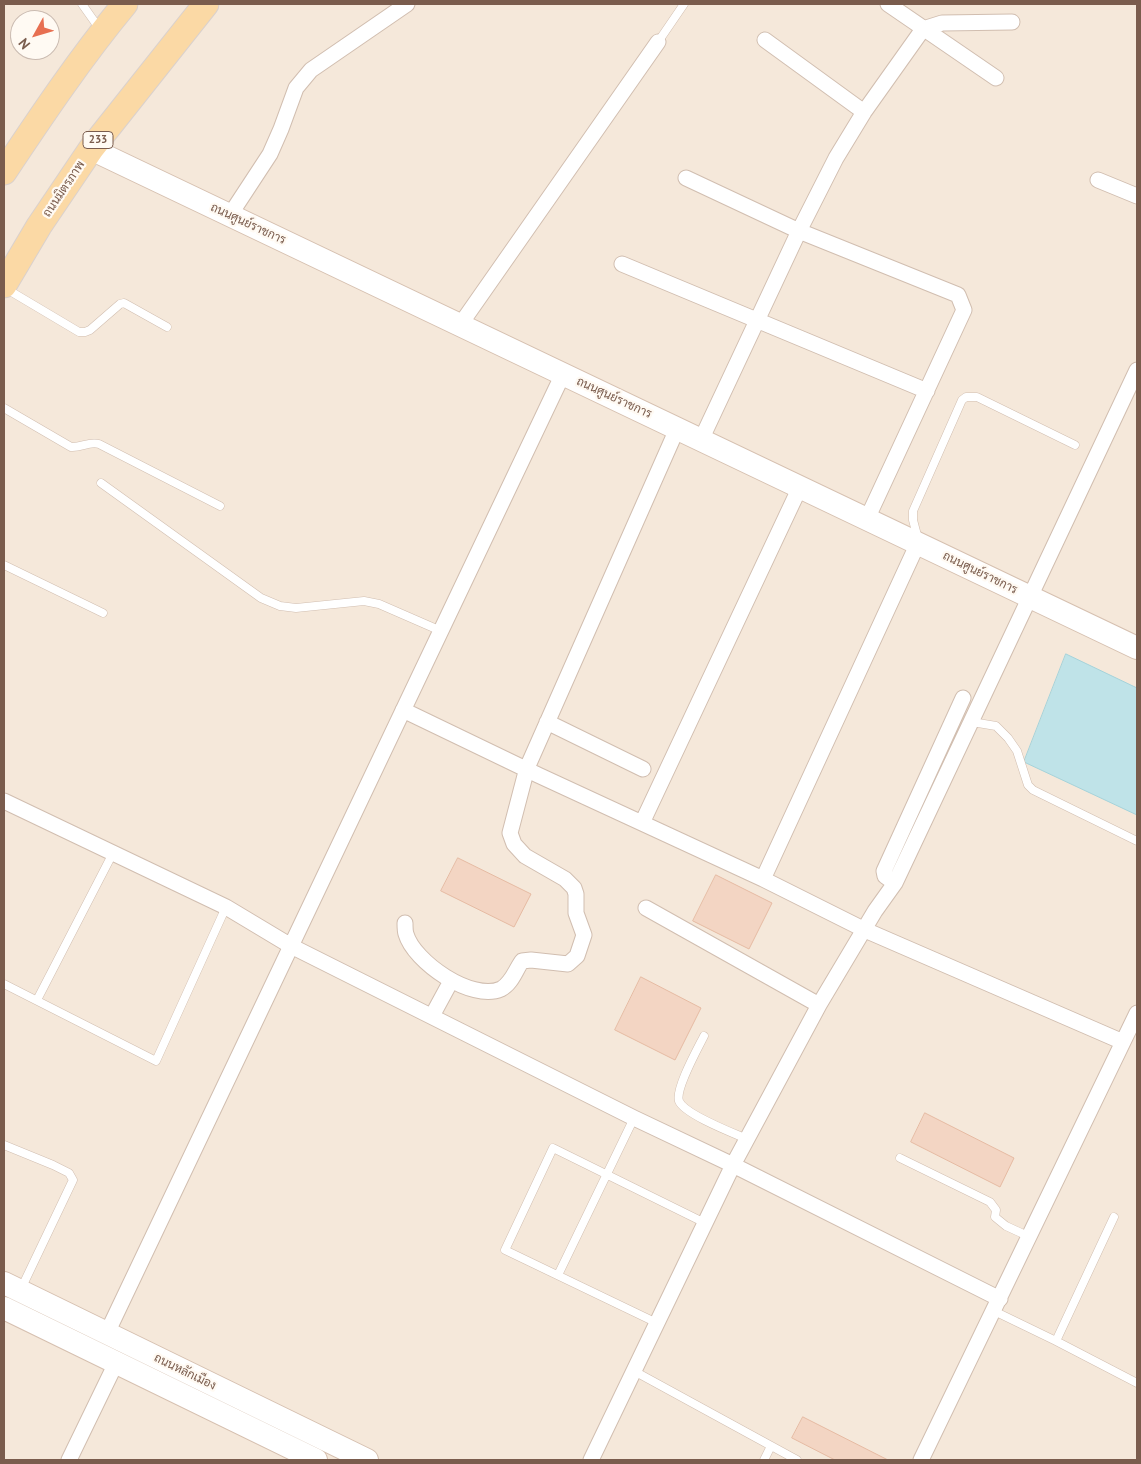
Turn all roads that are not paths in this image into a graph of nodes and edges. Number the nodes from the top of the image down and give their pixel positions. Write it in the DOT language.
graph roads {
  1 [pos="82,4"];
  2 [pos="125,4"];
  3 [pos="206,4"];
  4 [pos="407,4"];
  5 [pos="684,4"];
  6 [pos="888,4"];
  7 [pos="1012,22"];
  8 [pos="923,29"];
  9 [pos="102,32"];
  10 [pos="765,40"];
  11 [pos="658,42"];
  12 [pos="996,78"];
  13 [pos="864,112"];
  14 [pos="90,149"];
  15 [pos="4,172"];
  16 [pos="686,178"];
  17 [pos="1098,180"];
  18 [pos="1137,196"];
  19 [pos="230,215"];
  20 [pos="799,231"];
  21 [pos="622,264"];
  22 [pos="4,286"];
  23 [pos="758,319"];
  24 [pos="460,325"];
  25 [pos="167,327"];
  26 [pos="1137,370"];
  27 [pos="563,374"];
  28 [pos="927,391"];
  29 [pos="4,408"];
  30 [pos="677,429"];
  31 [pos="701,440"];
  32 [pos="1075,445"];
  33 [pos="101,484"];
  34 [pos="800,487"];
  35 [pos="220,506"];
  36 [pos="867,519"];
  37 [pos="918,543"];
  38 [pos="4,565"];
  39 [pos="1031,597"];
  40 [pos="103,613"];
  41 [pos="441,631"];
  42 [pos="1137,648"];
  43 [pos="963,698"];
  44 [pos="403,710"];
  45 [pos="547,722"];
  46 [pos="972,722"];
  47 [pos="527,768"];
  48 [pos="643,769"];
  49 [pos="4,801"];
  50 [pos="642,823"];
  51 [pos="1137,841"];
  52 [pos="114,853"];
  53 [pos="763,879"];
  54 [pos="895,883"];
  55 [pos="226,907"];
  56 [pos="646,908"];
  57 [pos="405,923"];
  58 [pos="865,930"];
  59 [pos="291,946"];
  60 [pos="451,981"];
  61 [pos="4,984"];
  62 [pos="37,1000"];
  63 [pos="820,1006"];
  64 [pos="1137,1012"];
  65 [pos="432,1016"];
  66 [pos="704,1036"];
  67 [pos="1123,1042"];
  68 [pos="634,1118"];
  69 [pos="747,1139"];
  70 [pos="4,1144"];
  71 [pos="900,1158"];
  72 [pos="733,1164"];
  73 [pos="607,1175"];
  74 [pos="1114,1217"];
  75 [pos="705,1223"];
  76 [pos="1030,1237"];
  77 [pos="558,1275"];
  78 [pos="12,1287"];
  79 [pos="997,1305"];
  80 [pos="4,1308"];
  81 [pos="657,1323"];
  82 [pos="107,1333"];
  83 [pos="1056,1341"];
  84 [pos="116,1363"];
  85 [pos="634,1371"];
  86 [pos="1137,1383"];
  87 [pos="770,1446"];
  88 [pos="69,1460"];
  89 [pos="316,1460"];
  90 [pos="367,1460"];
  91 [pos="591,1460"];
  92 [pos="764,1460"];
  93 [pos="797,1460"];
  94 [pos="921,1460"];
  1 -- 9 [label="lane"];
  2 -- 9 [label="main road"];
  3 -- 14 [label="main road, ถนนมิตรภาพ / 233"];
  4 -- 19 [label="street"];
  5 -- 11 [label="lane"];
  6 -- 8 [label="street"];
  7 -- 8 [label="street"];
  8 -- 12 [label="street"];
  8 -- 13 [label="street"];
  9 -- 15 [label="main road"];
  10 -- 13 [label="street"];
  11 -- 24 [label="street"];
  13 -- 20 [label="street"];
  14 -- 19 [label="street, ถนนศูนย์ราชการ"];
  14 -- 22 [label="main road, ถนนมิตรภาพ / 233"];
  16 -- 20 [label="street"];
  17 -- 18 [label="street"];
  19 -- 24 [label="street, ถนนศูนย์ราชการ"];
  20 -- 23 [label="street"];
  20 -- 28 [label="street"];
  21 -- 23 [label="street"];
  22 -- 25 [label="lane"];
  23 -- 28 [label="street"];
  23 -- 31 [label="street"];
  24 -- 27 [label="street, ถนนศูนย์ราชการ"];
  26 -- 39 [label="street"];
  27 -- 30 [label="street, ถนนศูนย์ราชการ"];
  27 -- 41 [label="street"];
  28 -- 36 [label="street"];
  29 -- 35 [label="lane"];
  30 -- 31 [label="street, ถนนศูนย์ราชการ"];
  30 -- 45 [label="street"];
  31 -- 34 [label="street, ถนนศูนย์ราชการ"];
  32 -- 37 [label="lane"];
  33 -- 41 [label="lane"];
  34 -- 36 [label="street, ถนนศูนย์ราชการ"];
  34 -- 50 [label="street"];
  36 -- 37 [label="street, ถนนศูนย์ราชการ"];
  37 -- 39 [label="street, ถนนศูนย์ราชการ"];
  37 -- 53 [label="street"];
  38 -- 40 [label="lane"];
  39 -- 42 [label="street, ถนนศูนย์ราชการ"];
  39 -- 46 [label="street"];
  41 -- 44 [label="street"];
  43 -- 54 [label="street"];
  44 -- 47 [label="street"];
  44 -- 59 [label="street"];
  45 -- 47 [label="street"];
  45 -- 48 [label="street"];
  46 -- 51 [label="lane"];
  46 -- 54 [label="street"];
  47 -- 50 [label="street"];
  47 -- 60 [label="street"];
  49 -- 52 [label="street"];
  50 -- 53 [label="street"];
  52 -- 55 [label="street"];
  52 -- 62 [label="lane"];
  53 -- 58 [label="street"];
  54 -- 58 [label="street"];
  55 -- 59 [label="street"];
  55 -- 62 [label="lane"];
  56 -- 63 [label="street"];
  57 -- 60 [label="street"];
  58 -- 63 [label="street"];
  58 -- 67 [label="street"];
  59 -- 65 [label="street"];
  59 -- 82 [label="street"];
  60 -- 65 [label="street"];
  61 -- 62 [label="lane"];
  63 -- 69 [label="street"];
  64 -- 67 [label="street"];
  65 -- 68 [label="street"];
  66 -- 69 [label="lane"];
  67 -- 76 [label="street"];
  68 -- 72 [label="street"];
  68 -- 73 [label="lane"];
  69 -- 72 [label="street"];
  70 -- 78 [label="lane"];
  71 -- 76 [label="lane"];
  72 -- 75 [label="street"];
  72 -- 79 [label="street"];
  73 -- 75 [label="lane"];
  73 -- 77 [label="lane"];
  73 -- 77 [label="lane"];
  74 -- 83 [label="lane"];
  75 -- 81 [label="street"];
  76 -- 79 [label="street"];
  77 -- 81 [label="lane"];
  78 -- 82 [label="street, ถนนหลักเมือง"];
  79 -- 83 [label="lane"];
  79 -- 94 [label="street"];
  80 -- 84 [label="street, ถนนหลักเมือง"];
  81 -- 85 [label="street"];
  82 -- 84 [label="street"];
  82 -- 90 [label="street, ถนนหลักเมือง"];
  83 -- 86 [label="lane"];
  84 -- 88 [label="street"];
  84 -- 89 [label="street, ถนนหลักเมือง"];
  85 -- 87 [label="lane"];
  85 -- 91 [label="street"];
  87 -- 92 [label="lane"];
  87 -- 93 [label="lane"];
}
